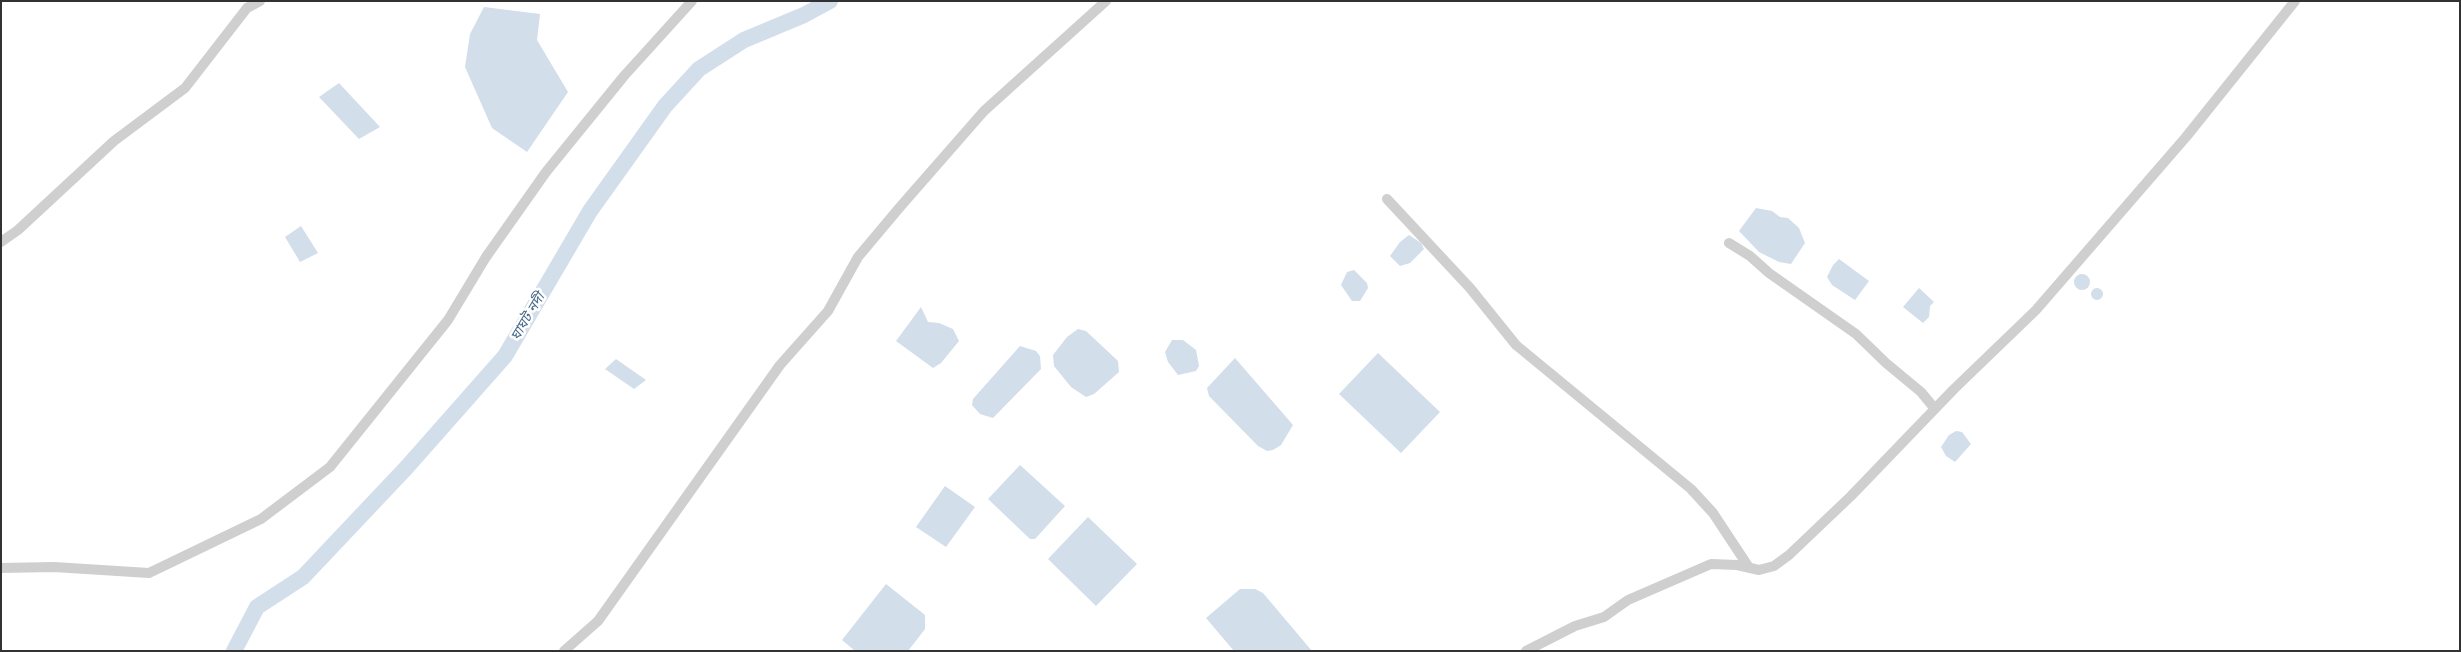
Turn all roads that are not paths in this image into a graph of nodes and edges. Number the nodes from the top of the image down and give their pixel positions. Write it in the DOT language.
graph roads {
  1 [pos="260,1"];
  2 [pos="692,1"];
  3 [pos="1106,1"];
  4 [pos="2295,1"];
  5 [pos="245,4"];
  6 [pos="1387,199"];
  7 [pos="1,242"];
  8 [pos="1729,243"];
  9 [pos="1935,409"];
  10 [pos="1748,566"];
  11 [pos="1,568"];
  12 [pos="564,651"];
  13 [pos="1526,651"];
  1 -- 5 [label="street"];
  2 -- 11 [label="street"];
  3 -- 12 [label="street"];
  4 -- 9 [label="street"];
  5 -- 7 [label="street"];
  6 -- 10 [label="street"];
  8 -- 9 [label="street"];
  9 -- 10 [label="street"];
  10 -- 13 [label="street"];
}
